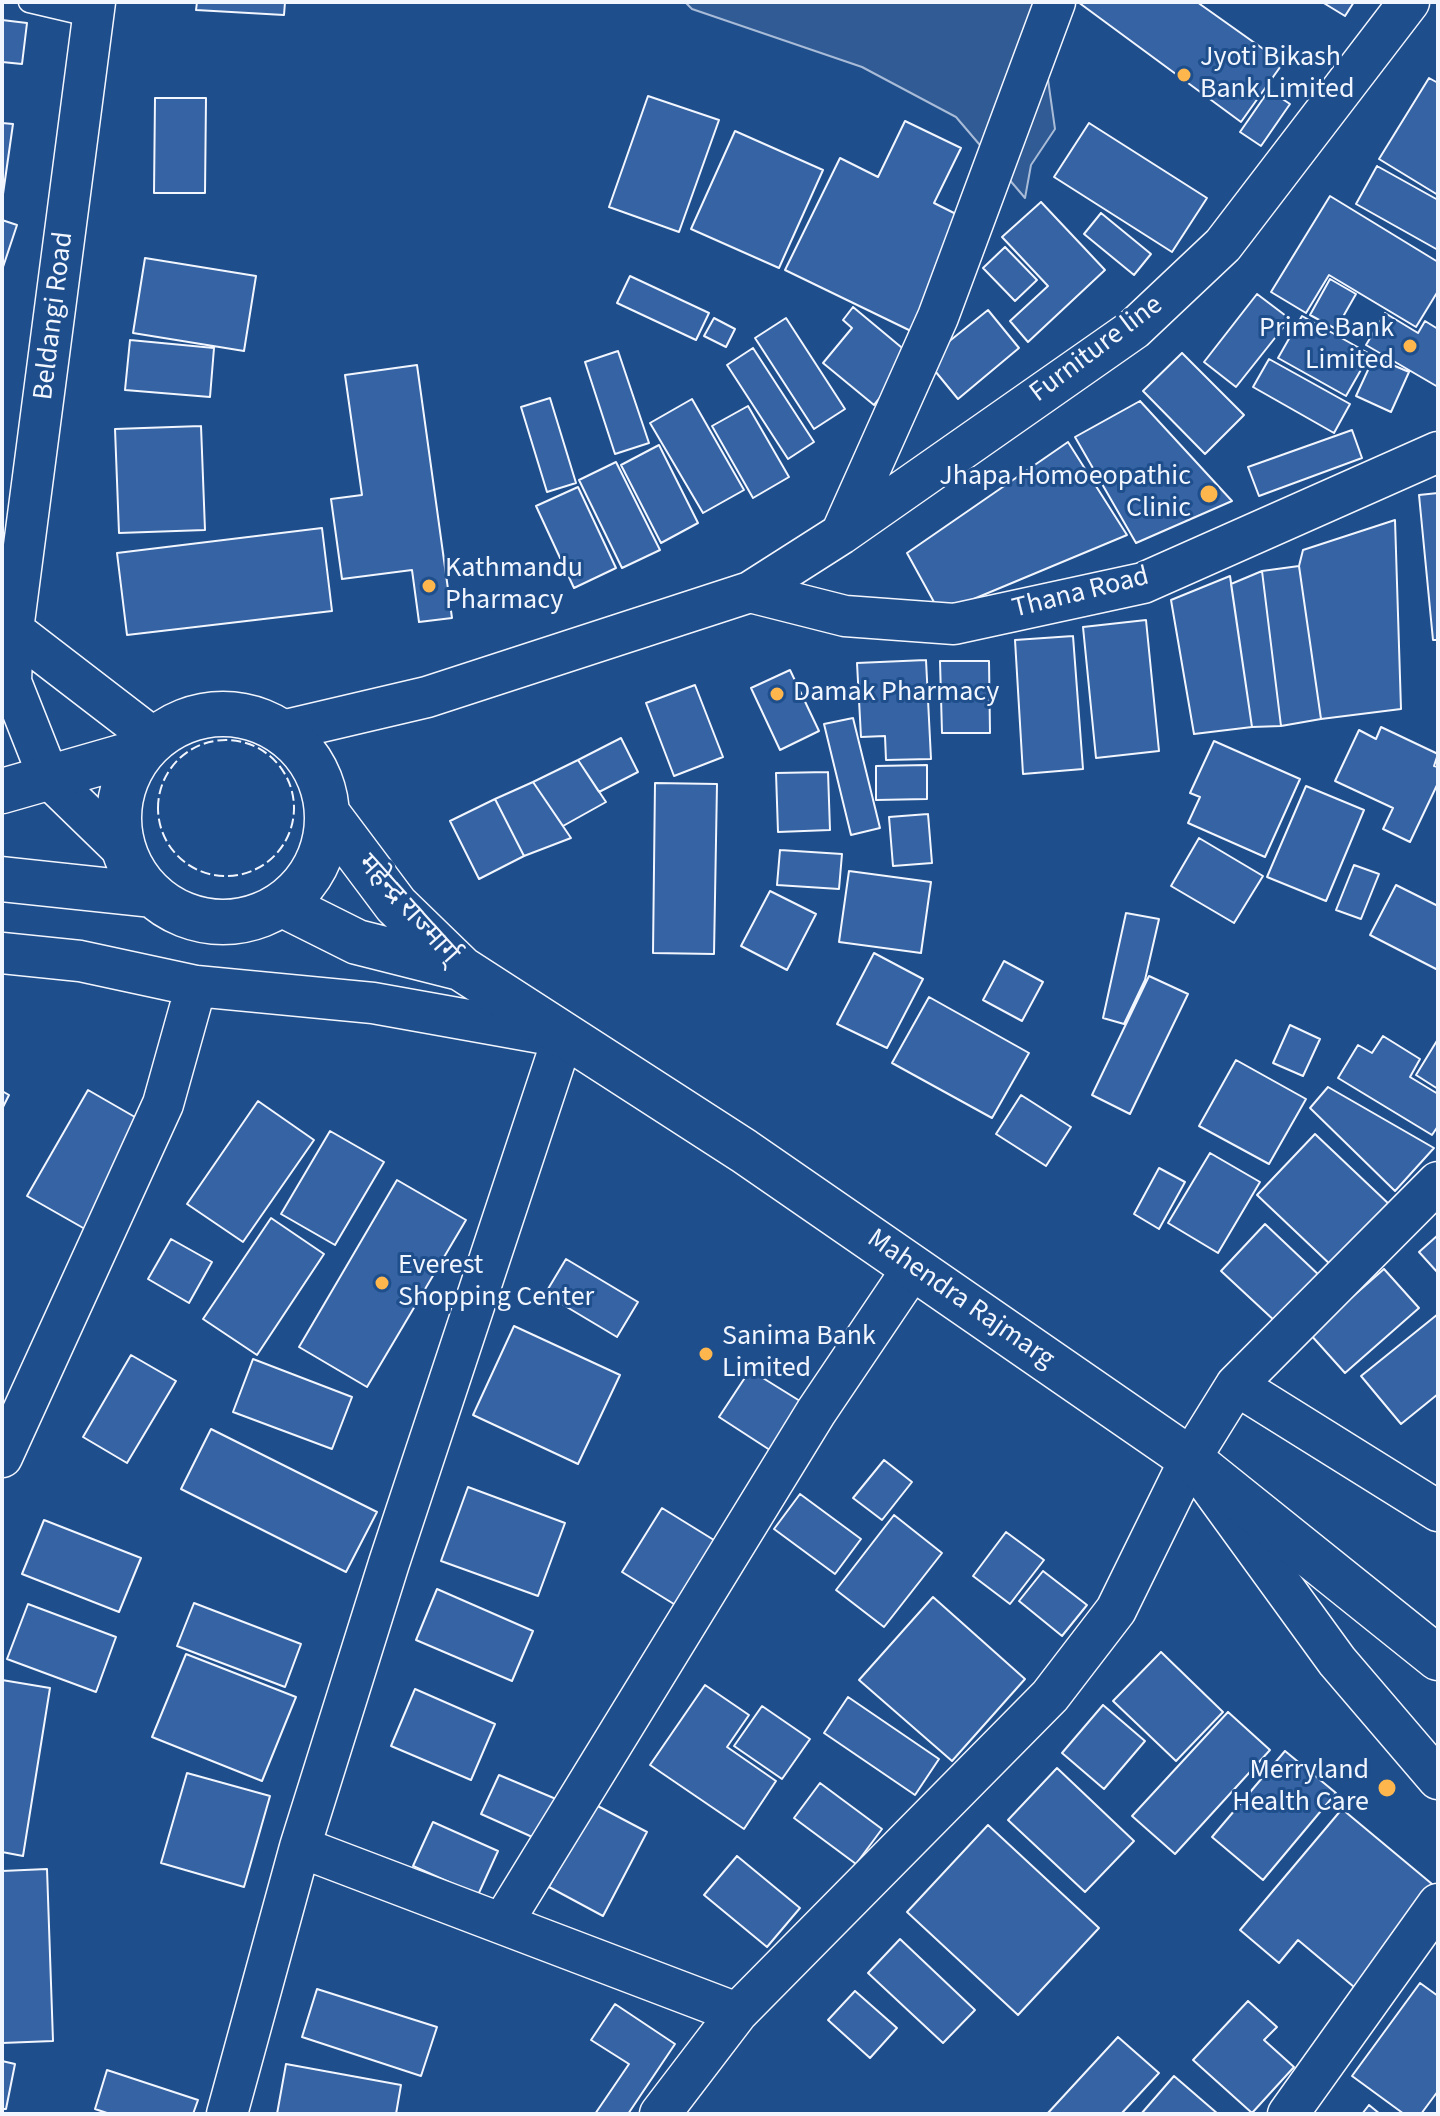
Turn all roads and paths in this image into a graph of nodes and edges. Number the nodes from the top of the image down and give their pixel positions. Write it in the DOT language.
graph roads {
  1 [pos="29,2"];
  2 [pos="1055,2"];
  3 [pos="1409,2"];
  4 [pos="94,9"];
  5 [pos="1438,452"];
  6 [pos="841,534"];
  7 [pos="750,592"];
  8 [pos="13,630"];
  9 [pos="6,690"];
  10 [pos="282,731"];
  11 [pos="149,745"];
  12 [pos="49,778"];
  13 [pos="2,791"];
  14 [pos="330,817"];
  15 [pos="120,847"];
  16 [pos="2,879"];
  17 [pos="151,895"];
  18 [pos="285,906"];
  19 [pos="2,953"];
  20 [pos="462,969"];
  21 [pos="196,986"];
  22 [pos="563,1037"];
  23 [pos="1438,1182"];
  24 [pos="913,1268"];
  25 [pos="1236,1385"];
  26 [pos="2,1457"];
  27 [pos="1190,1459"];
  28 [pos="1438,1511"];
  29 [pos="1438,1658"];
  30 [pos="1438,1779"];
  31 [pos="300,1847"];
  32 [pos="1438,1904"];
  33 [pos="503,1922"];
  34 [pos="737,2013"];
  35 [pos="227,2114"];
  36 [pos="660,2114"];
  37 [pos="1288,2114"];
  1 -- 4 [label="lane"];
  2 -- 6 [label="street"];
  3 -- 6 [label="street, Furniture line"];
  4 -- 8 [label="street, Beldangi Road"];
  5 -- 7 [label="street, Thana Road"];
  6 -- 7 [label="street, Furniture line"];
  7 -- 10 [label="street, Furniture line"];
  8 -- 9 [label="street, Beldangi Road"];
  8 -- 11 [label="street"];
  9 -- 12 [label="street"];
  10 -- 11 [label="highway, महेन्द्र राज्मार्ग्"];
  10 -- 14 [label="highway, महेन्द्र राज्मार्ग्"];
  11 -- 12 [label="highway, महेन्द्र राज्मार्ग्"];
  11 -- 15 [label="highway"];
  12 -- 13 [label="highway, महेन्द्र राज्मार्ग्"];
  12 -- 15 [label="street"];
  14 -- 18 [label="highway, महेन्द्र राज्मार्ग्"];
  14 -- 20 [label="highway, महेन्द्र राज्मार्ग्"];
  15 -- 17 [label="highway"];
  16 -- 17 [label="highway"];
  17 -- 18 [label="highway"];
  18 -- 20 [label="highway, महेन्द्र राज्मार्ग्"];
  19 -- 21 [label="street"];
  20 -- 22 [label="highway, Mahendra Rajmarg"];
  21 -- 22 [label="street"];
  21 -- 26 [label="street"];
  22 -- 24 [label="highway, Mahendra Rajmarg"];
  22 -- 31 [label="street"];
  23 -- 25 [label="street"];
  24 -- 27 [label="highway, Mahendra Rajmarg"];
  24 -- 33 [label="street"];
  25 -- 27 [label="street"];
  25 -- 28 [label="street"];
  27 -- 29 [label="highway, Mahendra Rajmarg"];
  27 -- 30 [label="street"];
  27 -- 34 [label="street"];
  31 -- 33 [label="street"];
  31 -- 35 [label="street"];
  32 -- 37 [label="street"];
  33 -- 34 [label="street"];
  34 -- 36 [label="street"];
}
